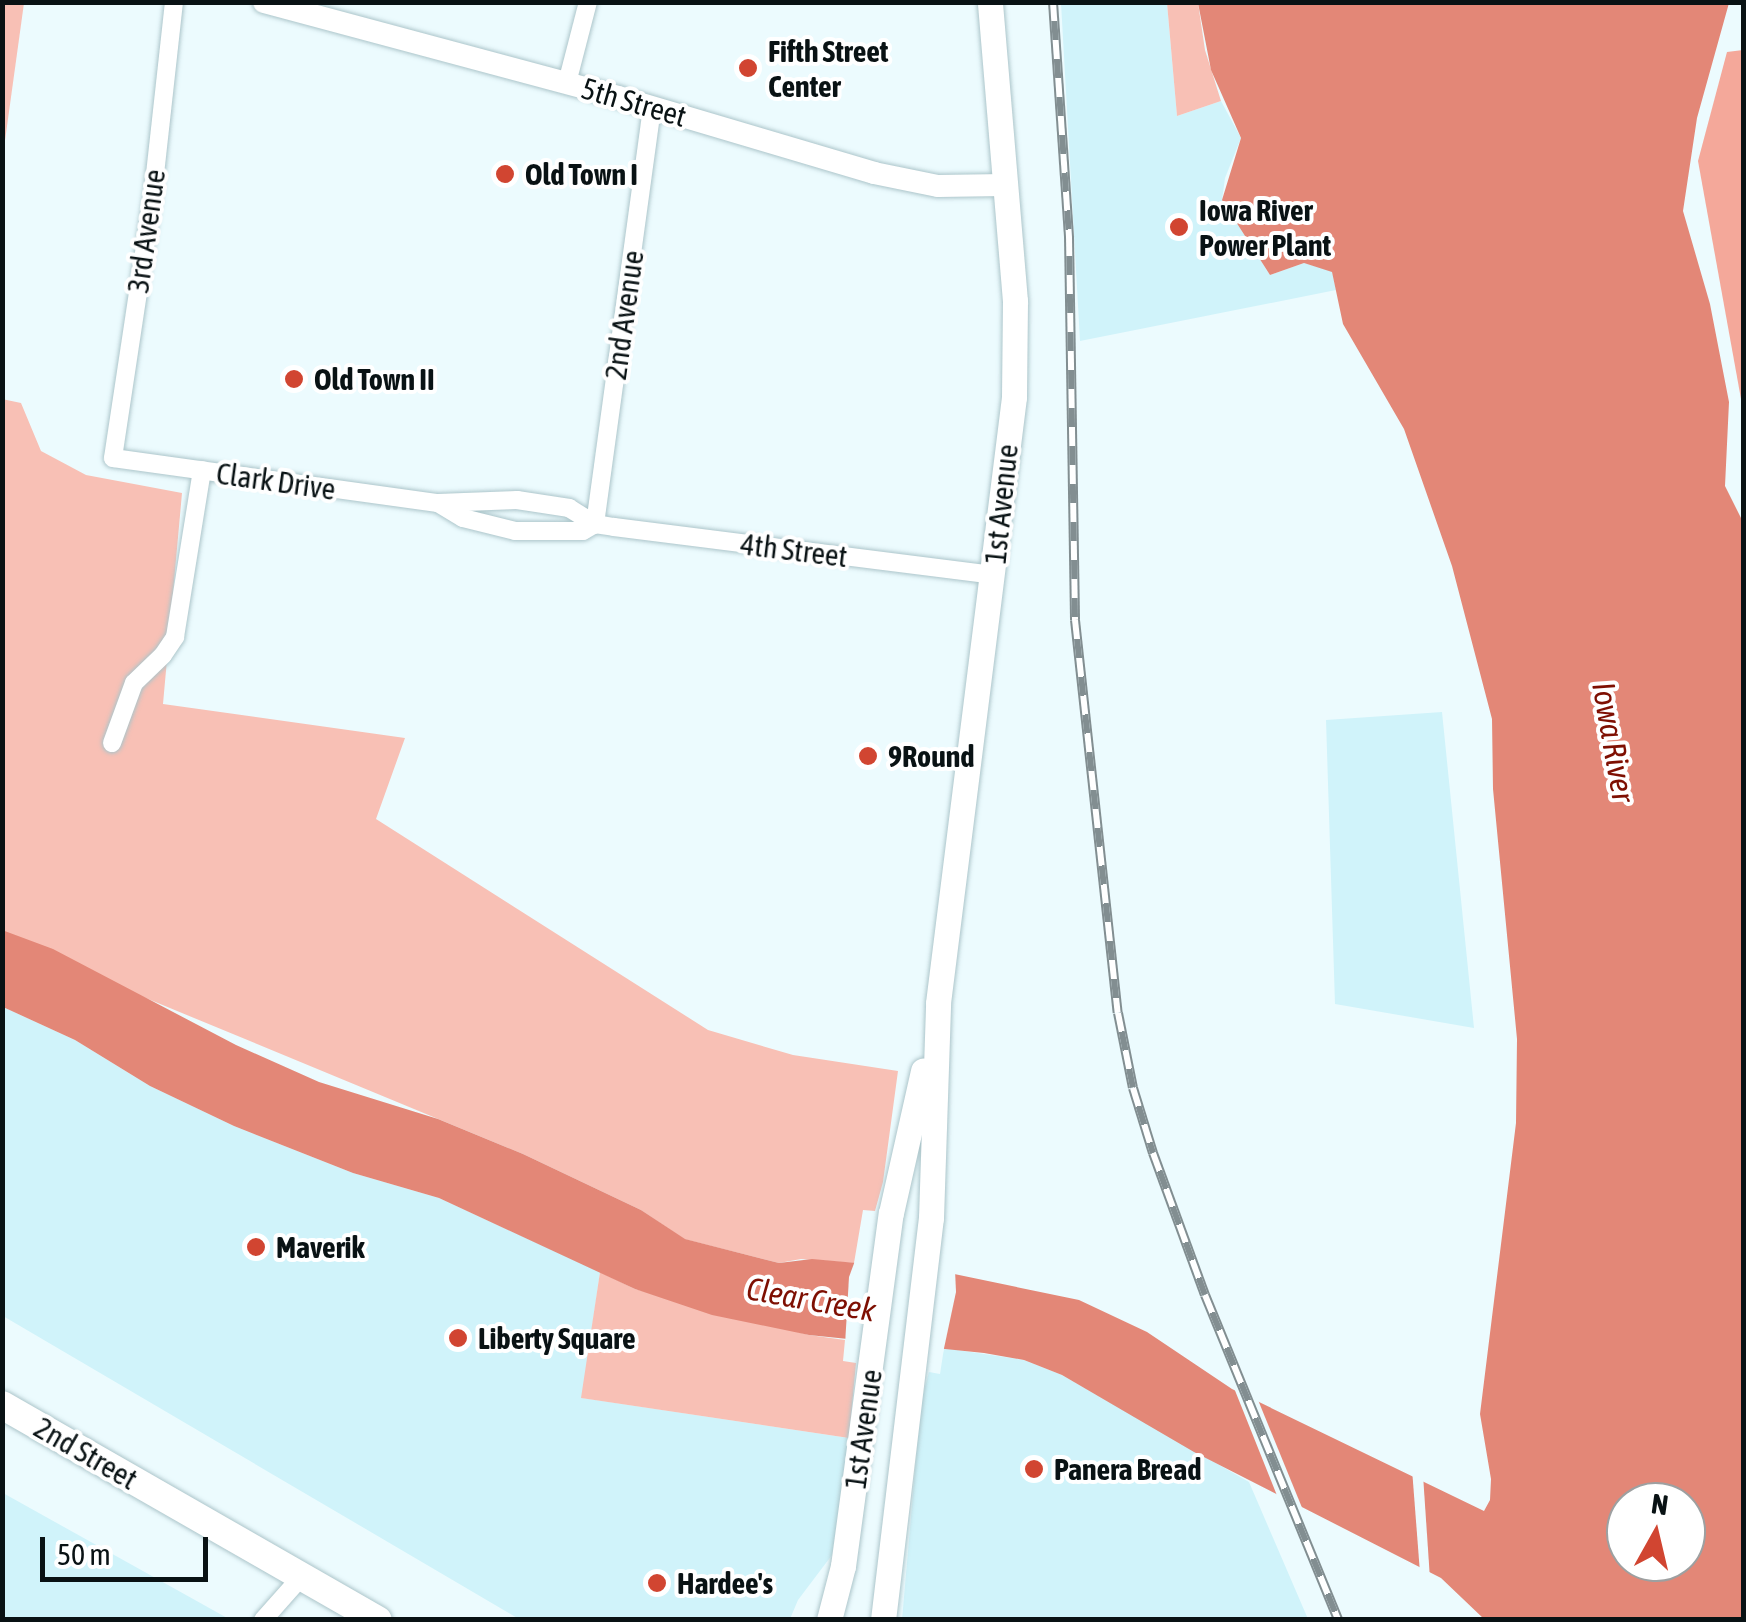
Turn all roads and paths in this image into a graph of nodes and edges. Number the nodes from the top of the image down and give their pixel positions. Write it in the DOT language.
graph roads {
  1 [pos="174,2"];
  2 [pos="264,2"];
  3 [pos="588,2"];
  4 [pos="990,2"];
  5 [pos="567,83"];
  6 [pos="652,107"];
  7 [pos="1005,184"];
  8 [pos="113,458"];
  9 [pos="202,470"];
  10 [pos="438,503"];
  11 [pos="596,524"];
  12 [pos="993,575"];
  13 [pos="112,743"];
  14 [pos="938,1003"];
  15 [pos="2,1405"];
  16 [pos="302,1576"];
  17 [pos="263,1620"];
  18 [pos="378,1620"];
  19 [pos="828,1620"];
  20 [pos="883,1620"];
  1 -- 8 [label="street, 3rd Avenue"];
  2 -- 5 [label="street, 5th Street"];
  3 -- 5 [label="street"];
  4 -- 7 [label="main road, 1st Avenue"];
  5 -- 6 [label="street, 5th Street"];
  6 -- 7 [label="street, 5th Street"];
  6 -- 11 [label="street, 2nd Avenue"];
  7 -- 12 [label="main road, 1st Avenue"];
  8 -- 9 [label="street, Clark Drive"];
  9 -- 10 [label="street, Clark Drive"];
  9 -- 13 [label="street"];
  10 -- 11 [label="street, Clark Drive"];
  10 -- 11 [label="street, Clark Drive"];
  11 -- 12 [label="street, 4th Street"];
  12 -- 14 [label="main road, 1st Avenue"];
  14 -- 19 [label="main road, 1st Avenue"];
  14 -- 20 [label="main road, 1st Avenue"];
  15 -- 16 [label="main road, 2nd Street"];
  16 -- 17 [label="street"];
  16 -- 18 [label="main road, 2nd Street"];
}
